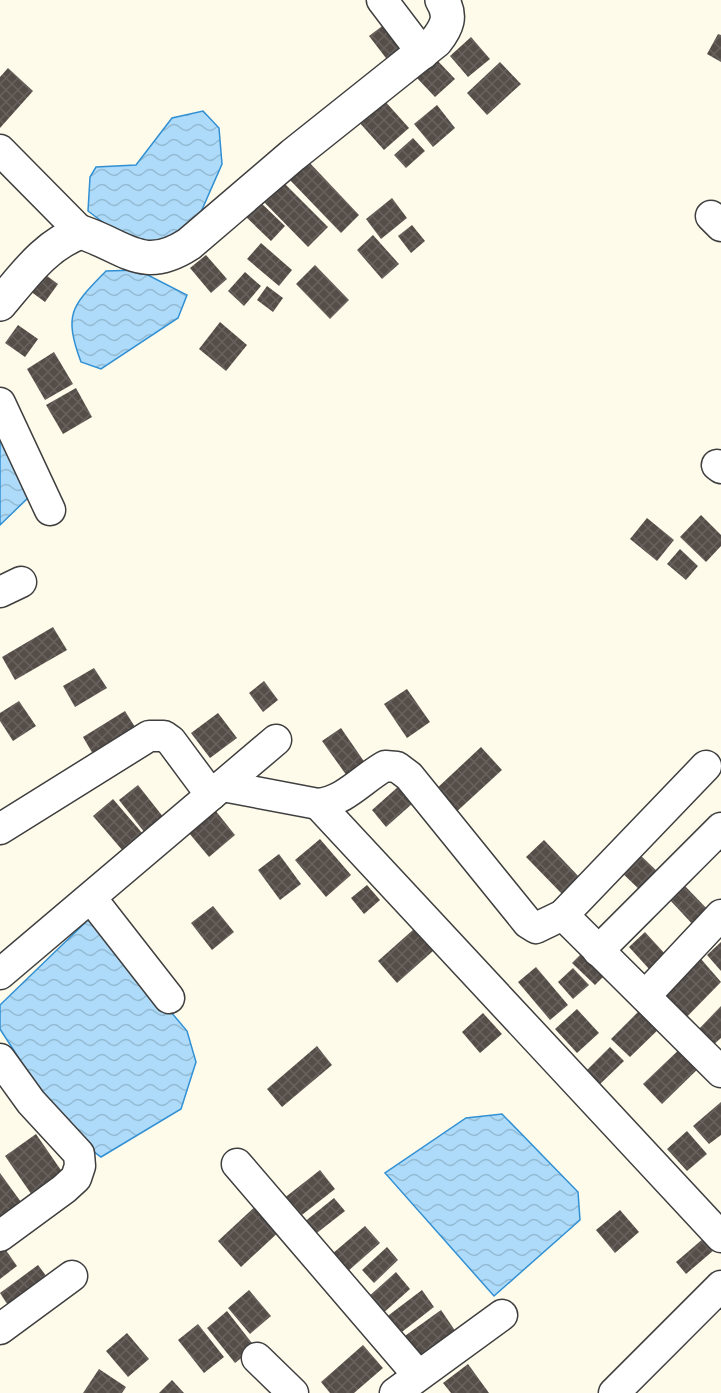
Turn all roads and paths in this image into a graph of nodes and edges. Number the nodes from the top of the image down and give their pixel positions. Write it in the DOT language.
graph roads {
  1 [pos="382,0"];
  2 [pos="442,0"];
  3 [pos="423,54"];
  4 [pos="0,150"];
  5 [pos="81,232"];
  6 [pos="0,304"];
  7 [pos="0,403"];
  8 [pos="50,510"];
  9 [pos="276,740"];
  10 [pos="706,766"];
  11 [pos="217,790"];
  12 [pos="318,804"];
  13 [pos="721,828"];
  14 [pos="0,829"];
  15 [pos="91,898"];
  16 [pos="563,915"];
  17 [pos="721,915"];
  18 [pos="598,951"];
  19 [pos="0,974"];
  20 [pos="645,996"];
  21 [pos="169,998"];
  22 [pos="0,1059"];
  23 [pos="721,1072"];
  24 [pos="237,1164"];
  25 [pos="0,1236"];
  26 [pos="721,1237"];
  27 [pos="72,1276"];
  28 [pos="721,1286"];
  29 [pos="502,1315"];
  30 [pos="0,1329"];
  31 [pos="257,1358"];
  32 [pos="418,1375"];
  33 [pos="293,1393"];
  34 [pos="395,1393"];
  35 [pos="614,1393"];
  1 -- 3 [label="street"];
  2 -- 3 [label="street"];
  3 -- 5 [label="street"];
  4 -- 5 [label="street"];
  5 -- 6 [label="street"];
  7 -- 8 [label="street"];
  9 -- 11 [label="street"];
  10 -- 16 [label="street"];
  11 -- 12 [label="street"];
  11 -- 14 [label="street"];
  11 -- 15 [label="street"];
  12 -- 16 [label="street"];
  12 -- 26 [label="street"];
  13 -- 18 [label="street"];
  15 -- 19 [label="street"];
  15 -- 21 [label="street"];
  16 -- 18 [label="street"];
  17 -- 20 [label="street"];
  18 -- 20 [label="street"];
  20 -- 23 [label="street"];
  22 -- 25 [label="street"];
  24 -- 32 [label="street"];
  27 -- 30 [label="street"];
  28 -- 35 [label="street"];
  29 -- 32 [label="street"];
  31 -- 33 [label="street"];
  32 -- 34 [label="street"];
}
